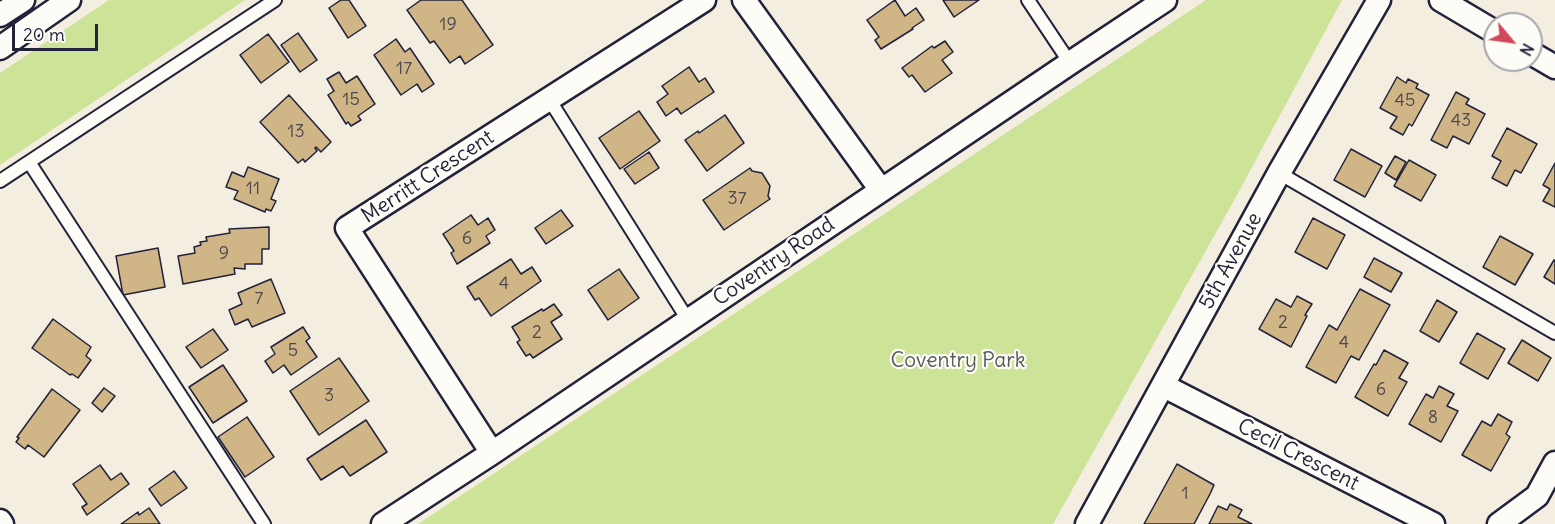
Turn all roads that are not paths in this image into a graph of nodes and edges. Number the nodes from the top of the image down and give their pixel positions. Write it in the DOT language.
graph roads {
  1 [pos="23,0"];
  2 [pos="69,0"];
  3 [pos="275,0"];
  4 [pos="704,0"];
  5 [pos="744,0"];
  6 [pos="1028,0"];
  7 [pos="1165,0"];
  8 [pos="1379,0"];
  9 [pos="1441,0"];
  10 [pos="0,15"];
  11 [pos="1483,25"];
  12 [pos="0,48"];
  13 [pos="1070,63"];
  14 [pos="549,99"];
  15 [pos="29,162"];
  16 [pos="1279,173"];
  17 [pos="0,181"];
  18 [pos="881,190"];
  19 [pos="688,320"];
  20 [pos="1555,333"];
  21 [pos="1164,386"];
  22 [pos="492,453"];
  23 [pos="1555,463"];
  24 [pos="264,524"];
  25 [pos="383,524"];
  26 [pos="1088,524"];
  27 [pos="1432,524"];
  28 [pos="1499,524"];
  1 -- 10 [label="street"];
  2 -- 12 [label="street"];
  3 -- 15 [label="lane"];
  4 -- 14 [label="street, Merritt Crescent"];
  5 -- 18 [label="street"];
  6 -- 13 [label="lane"];
  7 -- 13 [label="street, Coventry Road"];
  8 -- 16 [label="street, 5th Avenue"];
  9 -- 11 [label="street"];
  13 -- 18 [label="street, Coventry Road"];
  14 -- 19 [label="lane"];
  14 -- 22 [label="street, Merritt Crescent"];
  15 -- 17 [label="lane"];
  15 -- 24 [label="lane"];
  16 -- 20 [label="lane"];
  16 -- 21 [label="street, 5th Avenue"];
  18 -- 19 [label="street, Coventry Road"];
  19 -- 22 [label="street, Coventry Road"];
  21 -- 26 [label="street, 5th Avenue"];
  21 -- 27 [label="street, Cecil Crescent"];
  22 -- 25 [label="street, Coventry Road"];
  23 -- 28 [label="street"];
}
